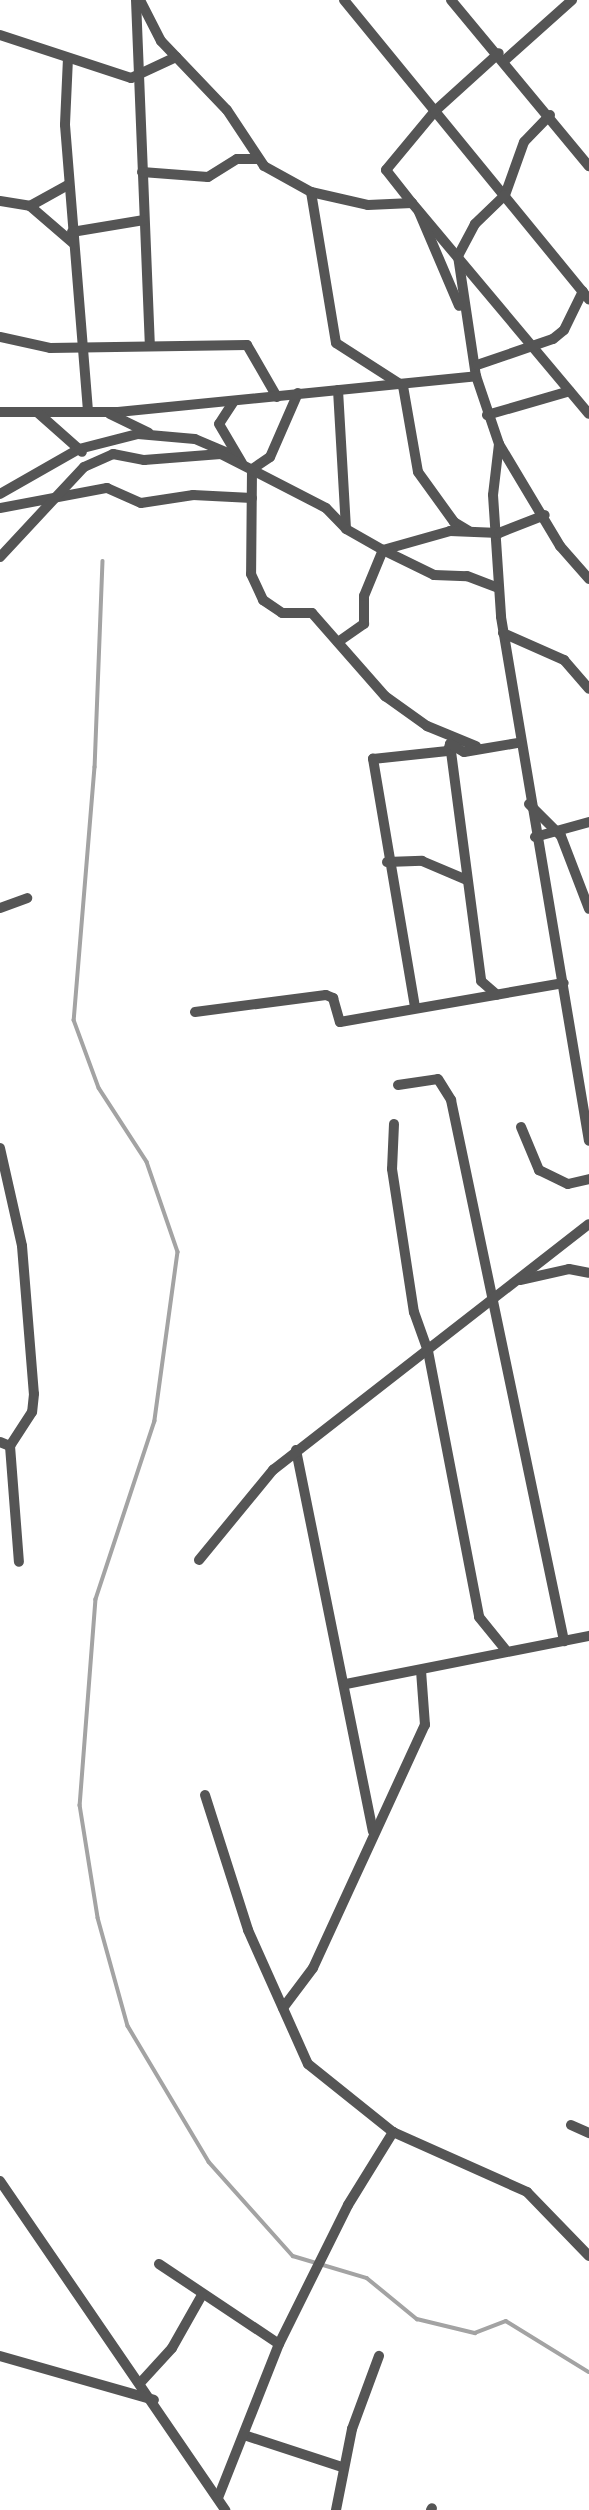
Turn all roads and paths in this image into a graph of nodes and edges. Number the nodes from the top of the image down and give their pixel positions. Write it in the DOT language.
graph roads {
  1 [pos="138,0"];
  2 [pos="344,0"];
  3 [pos="451,0"];
  4 [pos="572,0"];
  5 [pos="0,34"];
  6 [pos="176,57"];
  7 [pos="502,57"];
  8 [pos="68,58"];
  9 [pos="138,76"];
  10 [pos="435,111"];
  11 [pos="550,115"];
  12 [pos="257,159"];
  13 [pos="589,166"];
  14 [pos="142,172"];
  15 [pos="68,185"];
  16 [pos="311,192"];
  17 [pos="505,195"];
  18 [pos="0,201"];
  19 [pos="30,206"];
  20 [pos="415,206"];
  21 [pos="144,220"];
  22 [pos="73,237"];
  23 [pos="458,256"];
  24 [pos="586,295"];
  25 [pos="466,321"];
  26 [pos="0,337"];
  27 [pos="150,342"];
  28 [pos="82,347"];
  29 [pos="533,347"];
  30 [pos="476,371"];
  31 [pos="403,386"];
  32 [pos="338,390"];
  33 [pos="570,391"];
  34 [pos="299,393"];
  35 [pos="277,397"];
  36 [pos="234,401"];
  37 [pos="88,410"];
  38 [pos="104,411"];
  39 [pos="0,412"];
  40 [pos="37,412"];
  41 [pos="589,414"];
  42 [pos="487,415"];
  43 [pos="152,434"];
  44 [pos="499,444"];
  45 [pos="79,449"];
  46 [pos="92,461"];
  47 [pos="247,467"];
  48 [pos="0,494"];
  49 [pos="54,494"];
  50 [pos="252,498"];
  51 [pos="0,508"];
  52 [pos="545,516"];
  53 [pos="346,529"];
  54 [pos="471,532"];
  55 [pos="499,533"];
  56 [pos="383,550"];
  57 [pos="0,557"];
  58 [pos="589,579"];
  59 [pos="499,588"];
  60 [pos="503,633"];
  61 [pos="338,642"];
  62 [pos="589,689"];
  63 [pos="518,743"];
  64 [pos="450,744"];
  65 [pos="476,746"];
  66 [pos="529,804"];
  67 [pos="589,822"];
  68 [pos="556,828"];
  69 [pos="535,837"];
  70 [pos="387,862"];
  71 [pos="467,880"];
  72 [pos="27,898"];
  73 [pos="0,908"];
  74 [pos="589,909"];
  75 [pos="564,983"];
  76 [pos="497,995"];
  77 [pos="415,1007"];
  78 [pos="195,1012"];
  79 [pos="398,1085"];
  80 [pos="394,1124"];
  81 [pos="521,1127"];
  82 [pos="589,1141"];
  83 [pos="0,1148"];
  84 [pos="589,1179"];
  85 [pos="589,1224"];
  86 [pos="589,1273"];
  87 [pos="517,1281"];
  88 [pos="493,1299"];
  89 [pos="428,1351"];
  90 [pos="5,1444"];
  91 [pos="296,1450"];
  92 [pos="199,1560"];
  93 [pos="19,1562"];
  94 [pos="589,1636"];
  95 [pos="564,1641"];
  96 [pos="505,1648"];
  97 [pos="421,1670"];
  98 [pos="346,1684"];
  99 [pos="205,1795"];
  100 [pos="373,1831"];
  101 [pos="283,2008"];
  102 [pos="571,2125"];
  103 [pos="393,2132"];
  104 [pos="589,2133"];
  105 [pos="0,2181"];
  106 [pos="589,2256"];
  107 [pos="159,2264"];
  108 [pos="202,2295"];
  109 [pos="279,2344"];
  110 [pos="0,2356"];
  111 [pos="379,2356"];
  112 [pos="141,2382"];
  113 [pos="154,2400"];
  114 [pos="244,2435"];
  115 [pos="342,2467"];
  116 [pos="225,2506"];
  117 [pos="336,2510"];
  1 -- 6 [label="street"];
  1 -- 9 [label="street"];
  2 -- 10 [label="street"];
  3 -- 7 [label="street"];
  4 -- 7 [label="street"];
  5 -- 8 [label="street"];
  6 -- 9 [label="street"];
  6 -- 12 [label="street"];
  7 -- 10 [label="street"];
  7 -- 11 [label="street"];
  8 -- 9 [label="street"];
  8 -- 15 [label="street"];
  9 -- 14 [label="street"];
  10 -- 17 [label="street"];
  10 -- 20 [label="street"];
  11 -- 13 [label="street"];
  11 -- 17 [label="street"];
  12 -- 14 [label="street"];
  12 -- 16 [label="street"];
  14 -- 21 [label="street"];
  15 -- 19 [label="street"];
  15 -- 22 [label="street"];
  16 -- 20 [label="street"];
  16 -- 31 [label="street"];
  17 -- 23 [label="street"];
  17 -- 24 [label="street"];
  18 -- 19 [label="street"];
  19 -- 22 [label="street"];
  20 -- 23 [label="street"];
  20 -- 25 [label="street"];
  21 -- 22 [label="street"];
  21 -- 27 [label="street"];
  22 -- 28 [label="street"];
  23 -- 25 [label="street"];
  23 -- 29 [label="street"];
  24 -- 29 [label="street"];
  25 -- 30 [label="street"];
  26 -- 28 [label="street"];
  27 -- 28 [label="street"];
  27 -- 35 [label="street"];
  28 -- 37 [label="street"];
  29 -- 30 [label="street"];
  29 -- 33 [label="street"];
  30 -- 31 [label="street"];
  30 -- 42 [label="street"];
  31 -- 32 [label="street"];
  31 -- 54 [label="street"];
  32 -- 34 [label="street"];
  32 -- 53 [label="street"];
  33 -- 41 [label="street"];
  33 -- 42 [label="street"];
  34 -- 35 [label="street"];
  34 -- 47 [label="street"];
  35 -- 36 [label="street"];
  36 -- 38 [label="street"];
  36 -- 47 [label="street"];
  37 -- 38 [label="street"];
  37 -- 40 [label="street"];
  38 -- 43 [label="street"];
  39 -- 40 [label="street"];
  40 -- 45 [label="street"];
  42 -- 44 [label="street"];
  43 -- 45 [label="street"];
  43 -- 47 [label="street"];
  44 -- 52 [label="street"];
  44 -- 55 [label="street"];
  45 -- 46 [label="street"];
  45 -- 48 [label="street"];
  46 -- 47 [label="street"];
  46 -- 49 [label="street"];
  47 -- 50 [label="street"];
  47 -- 53 [label="street"];
  49 -- 50 [label="street"];
  49 -- 51 [label="street"];
  49 -- 57 [label="street"];
  50 -- 61 [label="street"];
  52 -- 55 [label="street"];
  52 -- 58 [label="street"];
  53 -- 56 [label="street"];
  54 -- 55 [label="street"];
  54 -- 56 [label="street"];
  55 -- 59 [label="street"];
  56 -- 59 [label="street"];
  56 -- 61 [label="street"];
  59 -- 60 [label="street"];
  60 -- 62 [label="street"];
  60 -- 63 [label="street"];
  61 -- 65 [label="street"];
  63 -- 65 [label="street"];
  63 -- 66 [label="street"];
  64 -- 65 [label="street"];
  64 -- 70 [label="street"];
  64 -- 71 [label="street"];
  66 -- 68 [label="street"];
  66 -- 69 [label="street"];
  67 -- 68 [label="street"];
  68 -- 69 [label="street"];
  68 -- 74 [label="street"];
  69 -- 75 [label="street"];
  70 -- 71 [label="street"];
  70 -- 77 [label="street"];
  71 -- 76 [label="street"];
  72 -- 73 [label="street"];
  75 -- 76 [label="street"];
  75 -- 82 [label="street"];
  76 -- 77 [label="street"];
  77 -- 78 [label="street"];
  79 -- 88 [label="street"];
  80 -- 89 [label="street"];
  81 -- 84 [label="street"];
  83 -- 90 [label="street"];
  85 -- 87 [label="street"];
  86 -- 87 [label="street"];
  87 -- 88 [label="street"];
  88 -- 89 [label="street"];
  88 -- 95 [label="street"];
  89 -- 91 [label="street"];
  89 -- 96 [label="street"];
  90 -- 93 [label="street"];
  91 -- 92 [label="street"];
  91 -- 98 [label="street"];
  94 -- 95 [label="street"];
  95 -- 96 [label="street"];
  96 -- 97 [label="street"];
  97 -- 98 [label="street"];
  97 -- 100 [label="street"];
  98 -- 100 [label="street"];
  99 -- 101 [label="street"];
  100 -- 101 [label="street"];
  101 -- 103 [label="street"];
  102 -- 104 [label="street"];
  103 -- 106 [label="street"];
  103 -- 109 [label="street"];
  105 -- 112 [label="street"];
  107 -- 108 [label="street"];
  108 -- 109 [label="street"];
  108 -- 112 [label="street"];
  109 -- 114 [label="street"];
  110 -- 113 [label="street"];
  111 -- 115 [label="street"];
  112 -- 113 [label="street"];
  113 -- 116 [label="street"];
  114 -- 115 [label="street"];
  114 -- 116 [label="street"];
  115 -- 117 [label="street"];
}
